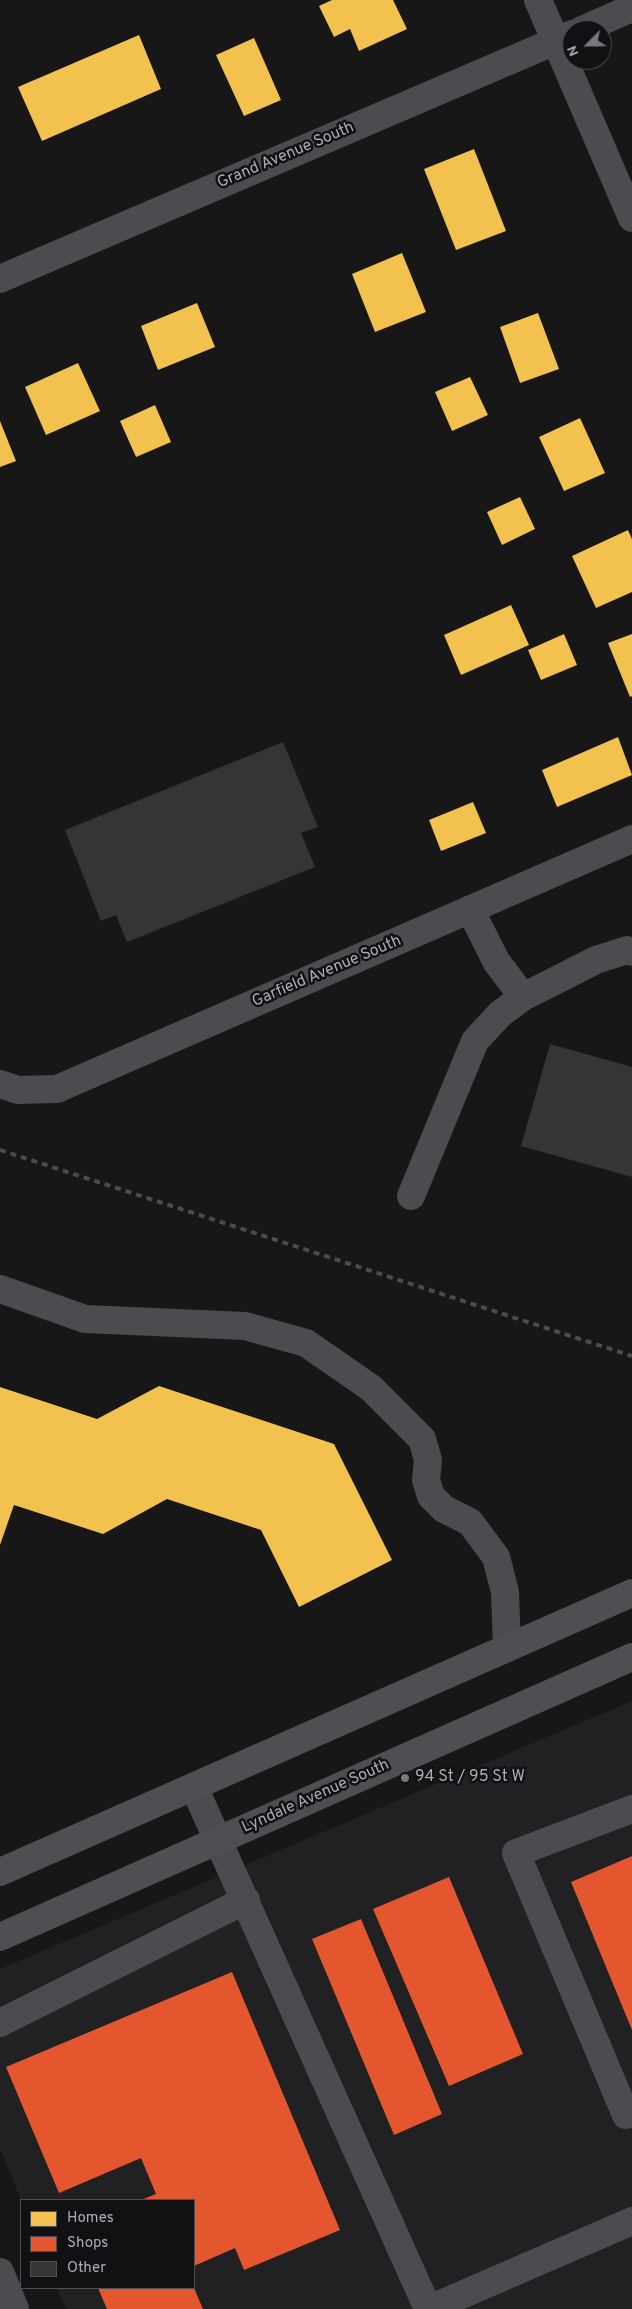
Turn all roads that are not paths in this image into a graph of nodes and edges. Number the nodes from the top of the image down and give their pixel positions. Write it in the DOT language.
graph roads {
  1 [pos="538,0"];
  2 [pos="632,8"];
  3 [pos="605,20"];
  4 [pos="562,35"];
  5 [pos="562,39"];
  6 [pos="576,70"];
  7 [pos="632,218"];
  8 [pos="0,279"];
  9 [pos="632,839"];
  10 [pos="470,909"];
  11 [pos="632,952"];
  12 [pos="523,997"];
  13 [pos="9,1087"];
  14 [pos="411,1196"];
  15 [pos="0,1289"];
  16 [pos="632,1593"];
  17 [pos="507,1648"];
  18 [pos="632,1656"];
  19 [pos="194,1787"];
  20 [pos="632,1809"];
  21 [pos="219,1840"];
  22 [pos="0,1872"];
  23 [pos="246,1900"];
  24 [pos="0,1937"];
  25 [pos="0,2023"];
  26 [pos="632,2112"];
  27 [pos="632,2221"];
  28 [pos="0,2272"];
  29 [pos="16,2309"];
  30 [pos="428,2309"];
  1 -- 4 [label="street"];
  2 -- 3 [label="street"];
  5 -- 8 [label="street, Grand Avenue South"];
  6 -- 7 [label="street"];
  9 -- 10 [label="street, Garfield Avenue South"];
  10 -- 12 [label="street"];
  10 -- 13 [label="street, Garfield Avenue South"];
  11 -- 12 [label="street"];
  12 -- 14 [label="street"];
  15 -- 17 [label="street"];
  16 -- 17 [label="main road"];
  17 -- 19 [label="main road"];
  18 -- 21 [label="main road, Lyndale Avenue South"];
  19 -- 21 [label="street"];
  19 -- 22 [label="main road"];
  20 -- 26 [label="street"];
  21 -- 23 [label="street"];
  21 -- 24 [label="main road, Lyndale Avenue South"];
  23 -- 25 [label="street"];
  23 -- 30 [label="street"];
  27 -- 30 [label="street"];
  28 -- 29 [label="street"];
}
